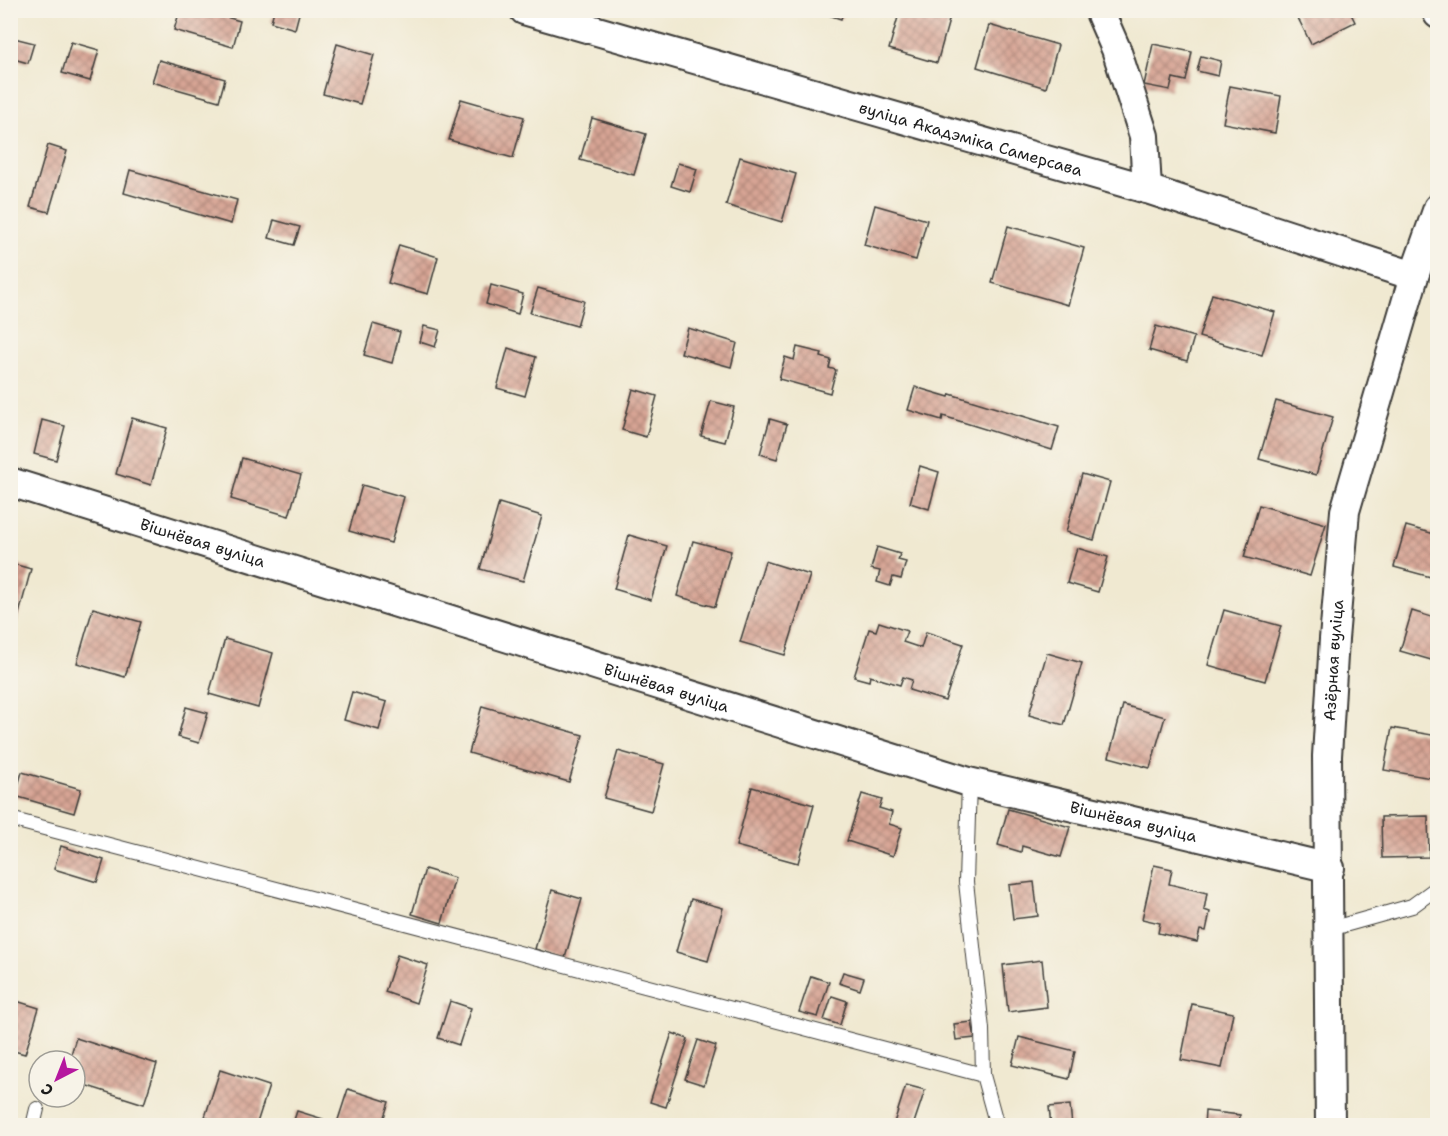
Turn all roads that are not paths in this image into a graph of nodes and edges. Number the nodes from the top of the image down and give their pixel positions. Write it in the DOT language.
graph roads {
  1 [pos="524,10"];
  2 [pos="1098,10"];
  3 [pos="1147,189"];
  4 [pos="1437,208"];
  5 [pos="1414,276"];
  6 [pos="10,482"];
  7 [pos="969,782"];
  8 [pos="10,819"];
  9 [pos="1330,867"];
  10 [pos="1437,887"];
  11 [pos="1330,929"];
  12 [pos="983,1075"];
  13 [pos="38,1109"];
  14 [pos="33,1125"];
  15 [pos="997,1125"];
  16 [pos="1330,1125"];
  1 -- 3 [label="street, вуліца Акадэміка Самерсава"];
  2 -- 3 [label="street"];
  3 -- 5 [label="street, вуліца Акадэміка Самерсава"];
  4 -- 5 [label="street, Азёрная вуліца"];
  5 -- 9 [label="street, Азёрная вуліца"];
  6 -- 7 [label="street, Вішнёвая вуліца"];
  7 -- 9 [label="street, Вішнёвая вуліца"];
  7 -- 12 [label="lane"];
  8 -- 12 [label="lane"];
  9 -- 11 [label="street, Азёрная вуліца"];
  10 -- 11 [label="lane"];
  11 -- 16 [label="street, Азёрная вуліца"];
  12 -- 15 [label="lane"];
  13 -- 14 [label="lane"];
}
